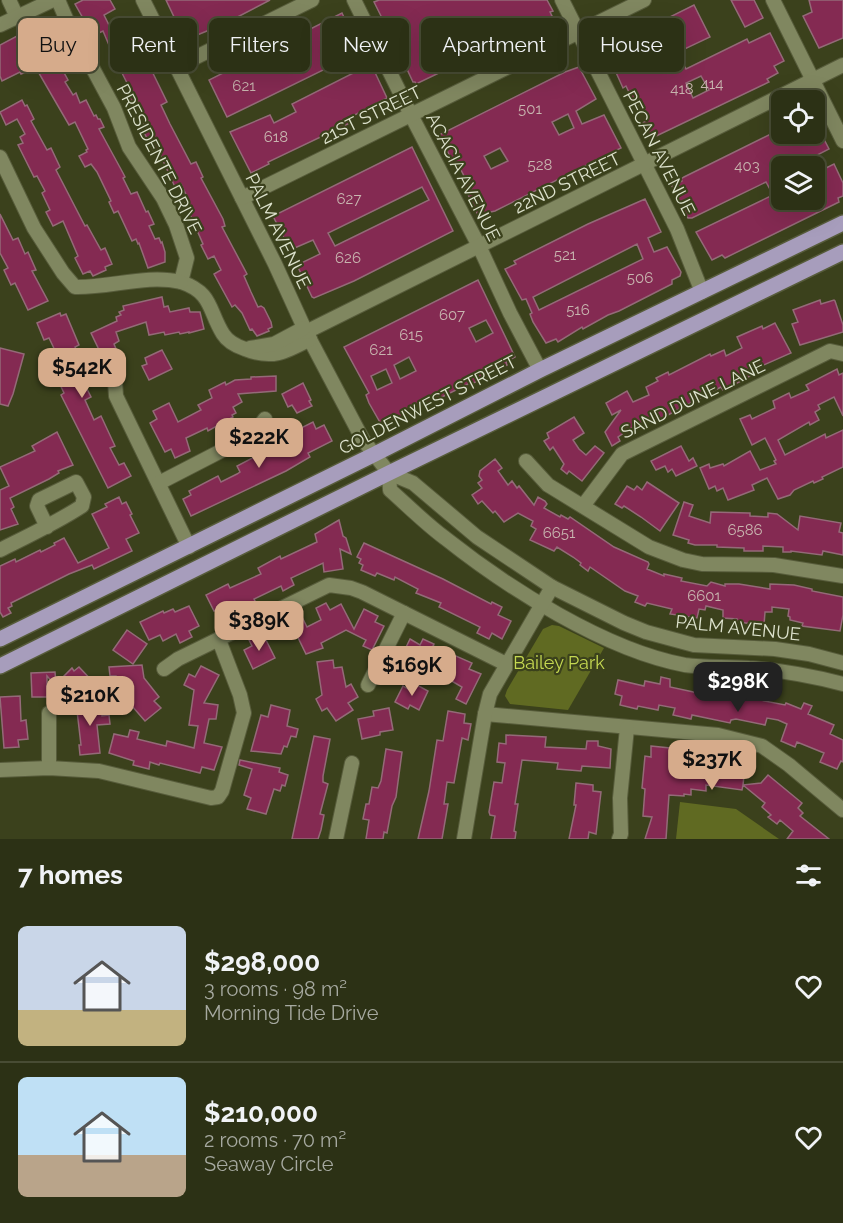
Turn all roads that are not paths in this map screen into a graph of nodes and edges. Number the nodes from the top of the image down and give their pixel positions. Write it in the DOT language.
graph roads {
  1 [pos="9,0"];
  2 [pos="53,0"];
  3 [pos="58,0"];
  4 [pos="143,0"];
  5 [pos="312,0"];
  6 [pos="354,0"];
  7 [pos="562,0"];
  8 [pos="644,0"];
  9 [pos="773,0"];
  10 [pos="17,17"];
  11 [pos="66,18"];
  12 [pos="152,18"];
  13 [pos="0,25"];
  14 [pos="578,33"];
  15 [pos="197,57"];
  16 [pos="843,65"];
  17 [pos="95,72"];
  18 [pos="179,72"];
  19 [pos="813,80"];
  20 [pos="411,115"];
  21 [pos="843,141"];
  22 [pos="0,157"];
  23 [pos="644,165"];
  24 [pos="243,198"];
  25 [pos="843,224"];
  26 [pos="479,246"];
  27 [pos="843,252"];
  28 [pos="181,282"];
  29 [pos="702,292"];
  30 [pos="307,333"];
  31 [pos="841,353"];
  32 [pos="540,370"];
  33 [pos="116,381"];
  34 [pos="265,419"];
  35 [pos="375,454"];
  36 [pos="526,461"];
  37 [pos="389,473"];
  38 [pos="159,483"];
  39 [pos="583,506"];
  40 [pos="47,527"];
  41 [pos="189,547"];
  42 [pos="0,550"];
  43 [pos="843,576"];
  44 [pos="552,587"];
  45 [pos="542,604"];
  46 [pos="404,613"];
  47 [pos="0,639"];
  48 [pos="219,640"];
  49 [pos="843,663"];
  50 [pos="506,664"];
  51 [pos="0,666"];
  52 [pos="164,669"];
  53 [pos="843,684"];
  54 [pos="368,685"];
  55 [pos="49,714"];
  56 [pos="485,714"];
  57 [pos="627,728"];
  58 [pos="352,763"];
  59 [pos="49,768"];
  60 [pos="0,770"];
  61 [pos="843,810"];
  62 [pos="336,839"];
  63 [pos="464,839"];
  64 [pos="619,839"];
  1 -- 10 [label="street"];
  2 -- 10 [label="street"];
  3 -- 11 [label="street"];
  4 -- 12 [label="street, PALM AVENUE"];
  5 -- 15 [label="street"];
  6 -- 20 [label="street, ACACIA AVENUE"];
  7 -- 14 [label="street, PECAN AVENUE"];
  8 -- 14 [label="street, 21ST STREET"];
  9 -- 19 [label="street"];
  10 -- 13 [label="street"];
  14 -- 20 [label="street, 21ST STREET"];
  14 -- 23 [label="street, PECAN AVENUE"];
  16 -- 19 [label="street, 22ND STREET"];
  17 -- 28 [label="street, PRESIDENTE DRIVE"];
  18 -- 24 [label="street, PALM AVENUE"];
  19 -- 21 [label="street"];
  19 -- 23 [label="street, 22ND STREET"];
  20 -- 24 [label="street, 21ST STREET"];
  20 -- 26 [label="street, ACACIA AVENUE"];
  22 -- 28 [label="street"];
  23 -- 26 [label="street, 22ND STREET"];
  23 -- 29 [label="street, PECAN AVENUE"];
  24 -- 30 [label="street, PALM AVENUE"];
  25 -- 29 [label="main road, GOLDENWEST STREET"];
  26 -- 30 [label="street, 22ND STREET"];
  26 -- 32 [label="street, ACACIA AVENUE"];
  27 -- 37 [label="main road"];
  28 -- 30 [label="street"];
  29 -- 32 [label="main road, GOLDENWEST STREET"];
  30 -- 35 [label="street, PALM AVENUE"];
  31 -- 39 [label="street, SAND DUNE LANE"];
  32 -- 35 [label="main road, GOLDENWEST STREET"];
  33 -- 38 [label="street"];
  34 -- 38 [label="street"];
  35 -- 37 [label="street, PALM AVENUE"];
  35 -- 41 [label="main road, GOLDENWEST STREET"];
  36 -- 39 [label="street"];
  37 -- 44 [label="street, PALM AVENUE"];
  37 -- 45 [label="street, PALM AVENUE"];
  37 -- 51 [label="main road"];
  38 -- 41 [label="street"];
  39 -- 43 [label="street"];
  40 -- 42 [label="street"];
  41 -- 47 [label="main road, GOLDENWEST STREET"];
  44 -- 45 [label="street"];
  44 -- 49 [label="street, PALM AVENUE"];
  45 -- 50 [label="street"];
  45 -- 53 [label="street, PALM AVENUE"];
  46 -- 48 [label="street"];
  46 -- 50 [label="street"];
  46 -- 54 [label="street"];
  48 -- 52 [label="street"];
  48 -- 59 [label="street"];
  50 -- 56 [label="street"];
  55 -- 59 [label="street"];
  56 -- 57 [label="street"];
  56 -- 63 [label="street"];
  57 -- 61 [label="street"];
  57 -- 64 [label="street"];
  58 -- 62 [label="street"];
  59 -- 60 [label="street"];
}
